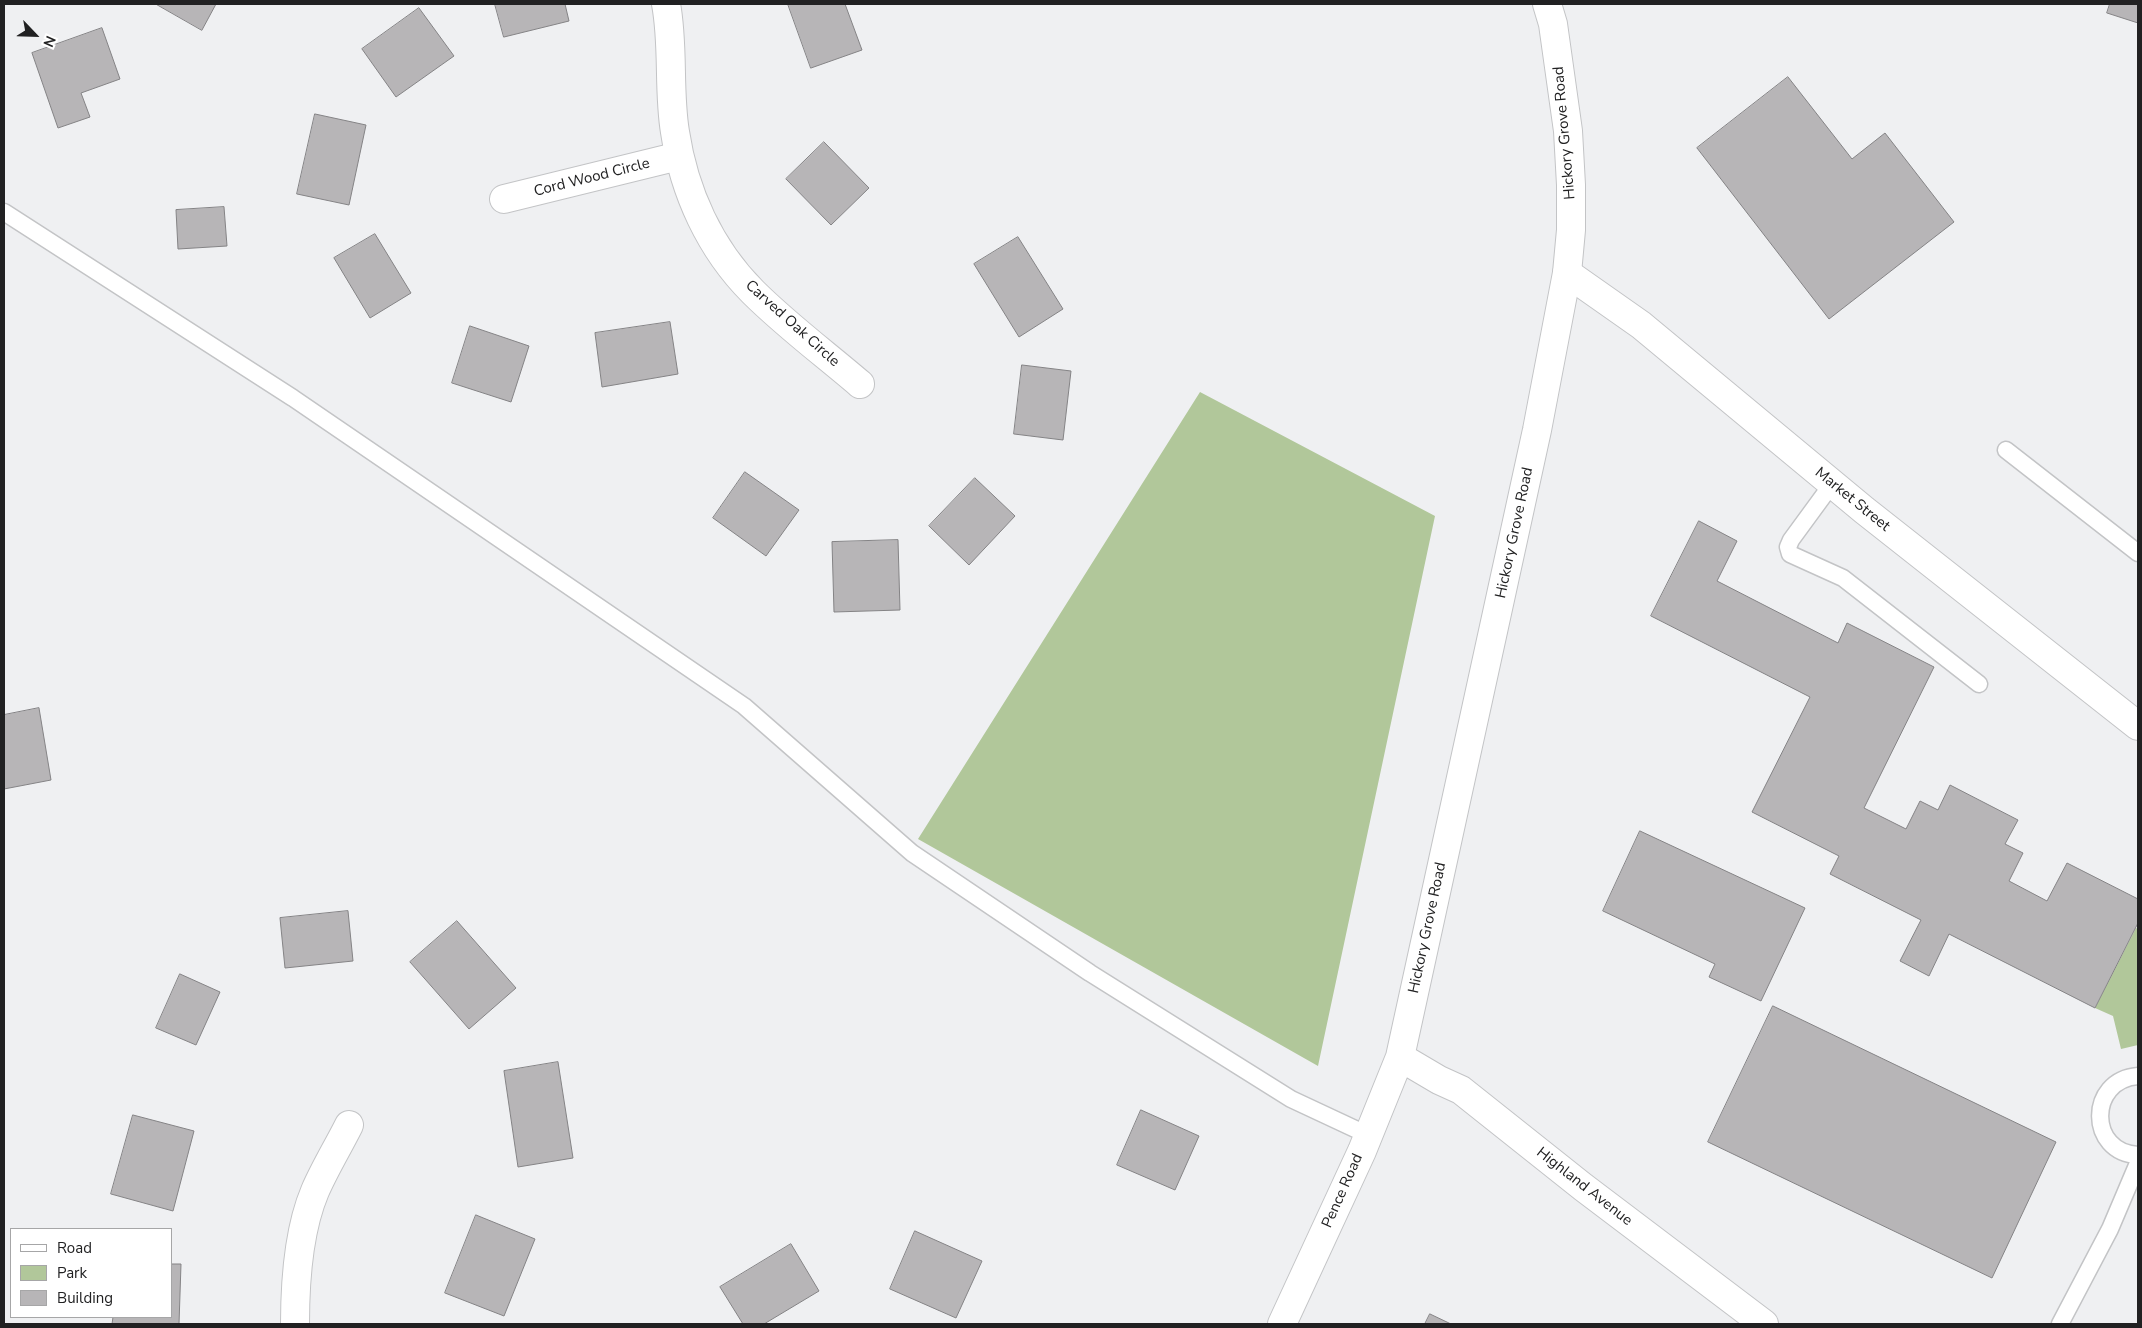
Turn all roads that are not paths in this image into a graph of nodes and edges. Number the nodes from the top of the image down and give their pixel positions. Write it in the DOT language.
graph roads {
  1 [pos="666,4"];
  2 [pos="1547,4"];
  3 [pos="679,156"];
  4 [pos="504,199"];
  5 [pos="4,212"];
  6 [pos="1567,273"];
  7 [pos="860,384"];
  8 [pos="2006,450"];
  9 [pos="1832,484"];
  10 [pos="2138,553"];
  11 [pos="1979,684"];
  12 [pos="2138,726"];
  13 [pos="1400,1056"];
  14 [pos="2138,1076"];
  15 [pos="349,1125"];
  16 [pos="1368,1135"];
  17 [pos="2138,1155"];
  18 [pos="2138,1163"];
  19 [pos="295,1324"];
  20 [pos="1282,1324"];
  21 [pos="1764,1324"];
  22 [pos="2060,1324"];
  1 -- 3 [label="street, Carved Oak Circle"];
  2 -- 6 [label="street, Hickory Grove Road"];
  3 -- 4 [label="street, Cord Wood Circle"];
  3 -- 7 [label="street, Carved Oak Circle"];
  5 -- 16 [label="lane"];
  6 -- 9 [label="street, Market Street"];
  6 -- 13 [label="street, Hickory Grove Road"];
  8 -- 10 [label="lane"];
  9 -- 11 [label="lane"];
  9 -- 12 [label="street, Market Street"];
  13 -- 16 [label="street, Pence Road"];
  13 -- 21 [label="street, Highland Avenue"];
  14 -- 17 [label="lane"];
  15 -- 19 [label="street"];
  16 -- 20 [label="street, Pence Road"];
  18 -- 22 [label="lane"];
}
